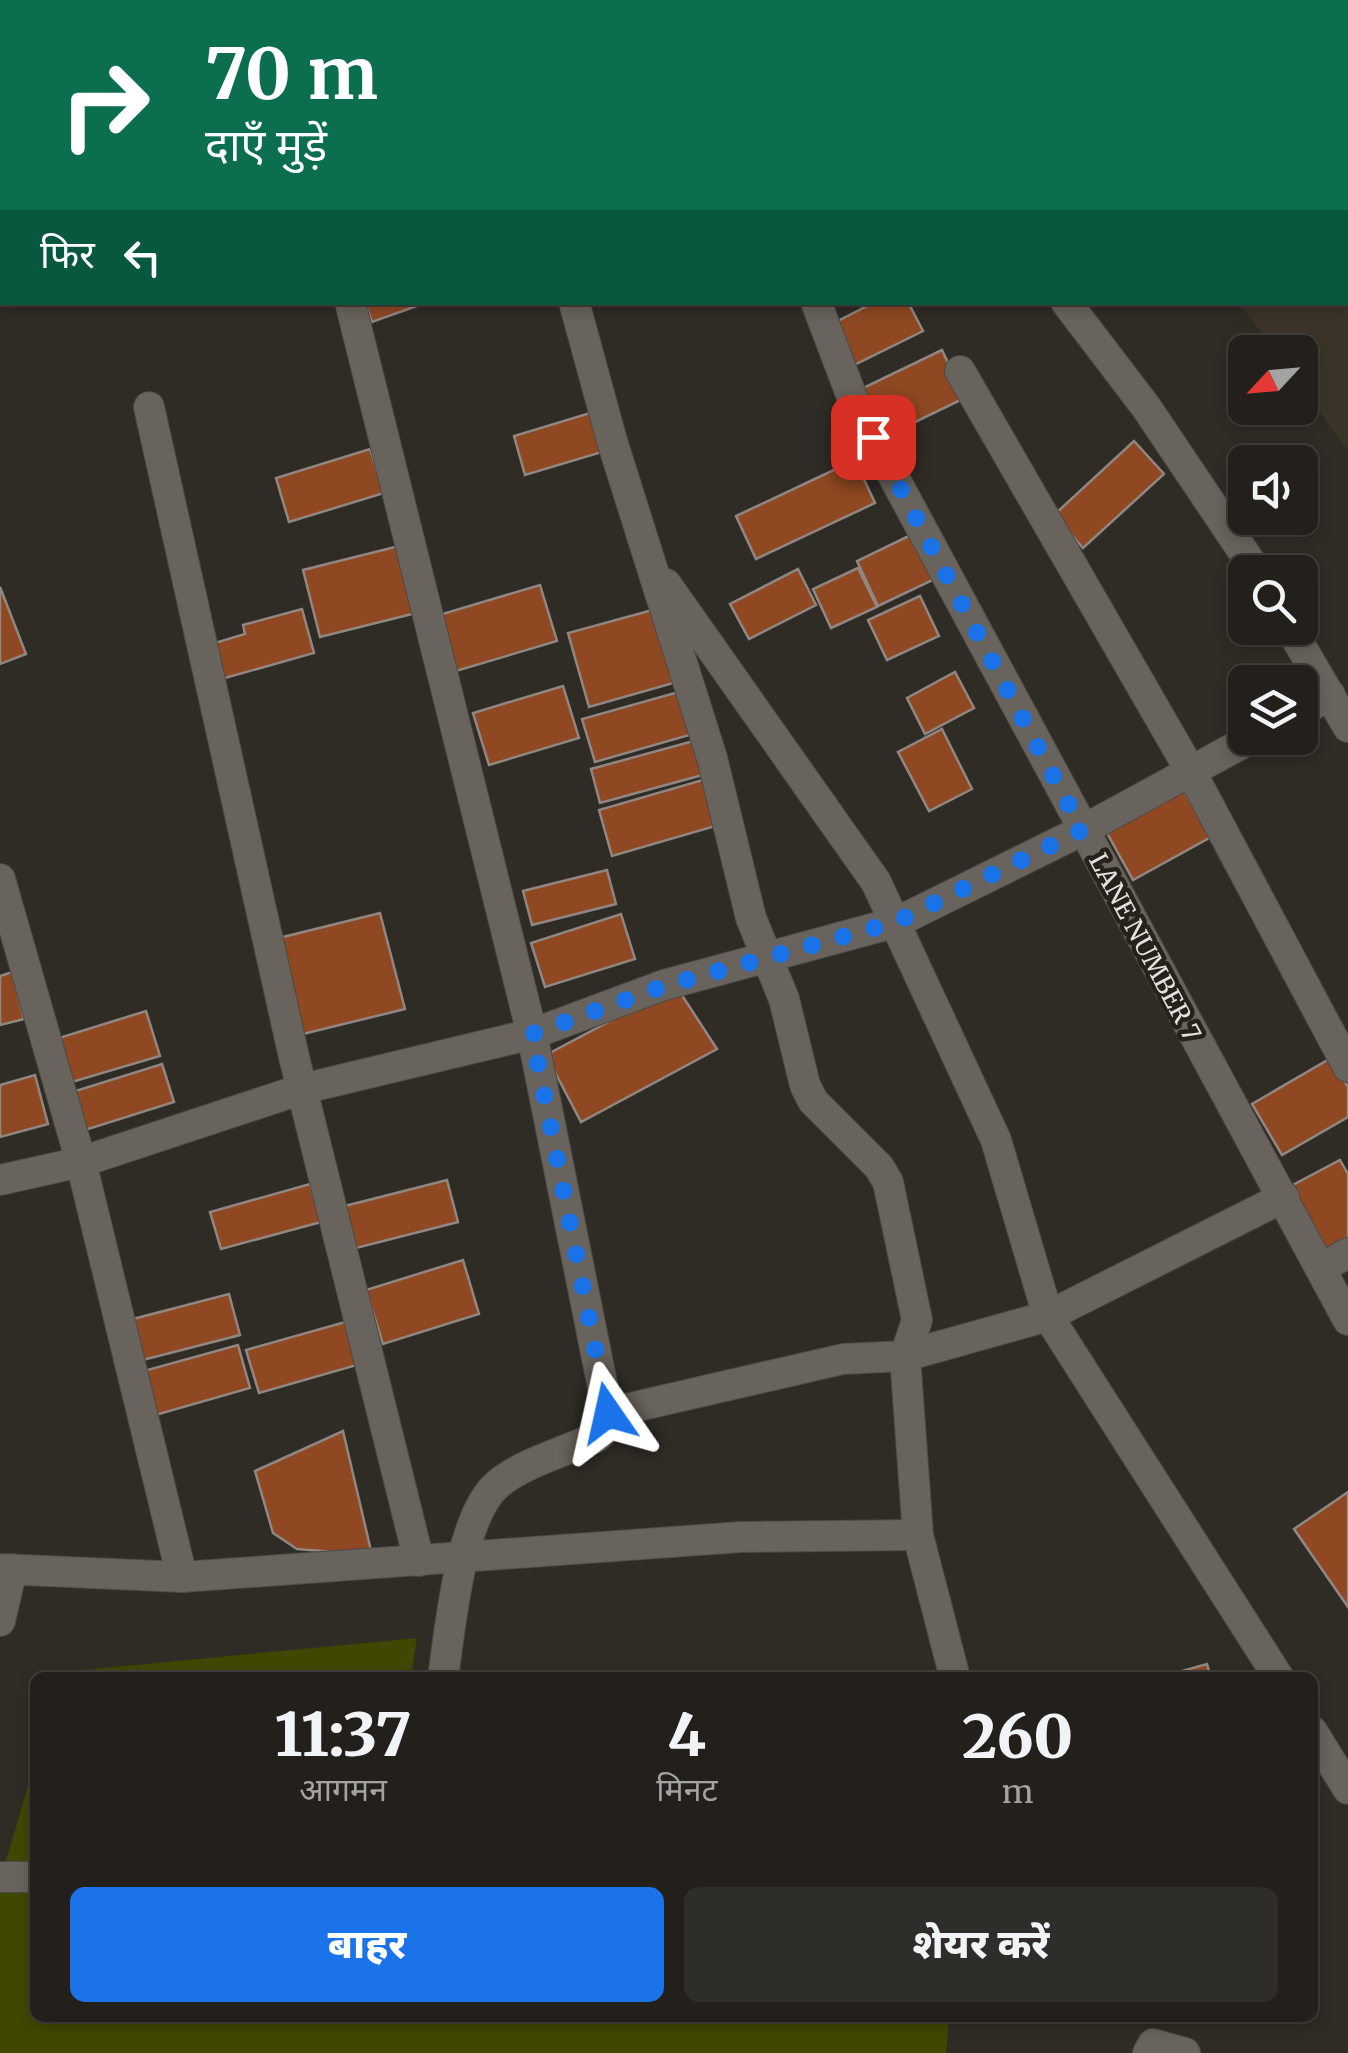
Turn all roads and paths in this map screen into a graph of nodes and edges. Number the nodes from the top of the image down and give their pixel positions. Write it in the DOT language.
graph roads {
  1 [pos="351,305"];
  2 [pos="575,305"];
  3 [pos="817,305"];
  4 [pos="1068,305"];
  5 [pos="960,371"];
  6 [pos="148,407"];
  7 [pos="1245,555"];
  8 [pos="648,558"];
  9 [pos="1300,645"];
  10 [pos="1330,696"];
  11 [pos="1318,702"];
  12 [pos="1348,727"];
  13 [pos="1228,750"];
  14 [pos="1190,770"];
  15 [pos="1082,830"];
  16 [pos="0,878"];
  17 [pos="896,922"];
  18 [pos="768,958"];
  19 [pos="532,1034"];
  20 [pos="1348,1067"];
  21 [pos="302,1089"];
  22 [pos="81,1162"];
  23 [pos="0,1180"];
  24 [pos="1284,1198"];
  25 [pos="1348,1253"];
  26 [pos="1321,1268"];
  27 [pos="1048,1316"];
  28 [pos="1348,1320"];
  29 [pos="905,1356"];
  30 [pos="608,1413"];
  31 [pos="918,1535"];
  32 [pos="465,1558"];
  33 [pos="419,1561"];
  34 [pos="6,1569"];
  35 [pos="182,1577"];
  36 [pos="0,1621"];
  37 [pos="444,1672"];
  38 [pos="953,1672"];
  39 [pos="1275,1672"];
  40 [pos="1318,1741"];
  41 [pos="1348,1789"];
  42 [pos="30,1876"];
  43 [pos="0,1878"];
  44 [pos="1148,2053"];
  45 [pos="1185,2053"];
  1 -- 19 [label="street"];
  2 -- 8 [label="street"];
  3 -- 15 [label="street, LANE NUMBER 7"];
  4 -- 7 [label="street"];
  5 -- 14 [label="street"];
  6 -- 21 [label="street"];
  8 -- 17 [label="street"];
  8 -- 18 [label="street"];
  9 -- 10 [label="street"];
  10 -- 11 [label="street"];
  10 -- 12 [label="street"];
  13 -- 14 [label="street"];
  14 -- 15 [label="street"];
  14 -- 20 [label="street"];
  15 -- 17 [label="street"];
  15 -- 24 [label="street, LANE NUMBER 7"];
  16 -- 22 [label="street"];
  17 -- 18 [label="street"];
  17 -- 27 [label="street"];
  18 -- 19 [label="street"];
  18 -- 29 [label="street"];
  19 -- 21 [label="street"];
  19 -- 30 [label="street"];
  21 -- 22 [label="street"];
  21 -- 33 [label="street"];
  22 -- 23 [label="street"];
  22 -- 35 [label="street"];
  24 -- 26 [label="street, LANE NUMBER 7"];
  24 -- 27 [label="street"];
  25 -- 26 [label="street"];
  26 -- 28 [label="street, LANE NUMBER 7"];
  27 -- 29 [label="street"];
  27 -- 39 [label="street"];
  29 -- 30 [label="street"];
  29 -- 31 [label="street"];
  30 -- 32 [label="street"];
  31 -- 32 [label="street"];
  31 -- 38 [label="street"];
  32 -- 33 [label="street"];
  32 -- 37 [label="street"];
  33 -- 35 [label="street"];
  34 -- 35 [label="street"];
  34 -- 36 [label="street"];
  40 -- 41 [label="street"];
  42 -- 43 [label="street"];
  44 -- 45 [label="street"];
}
